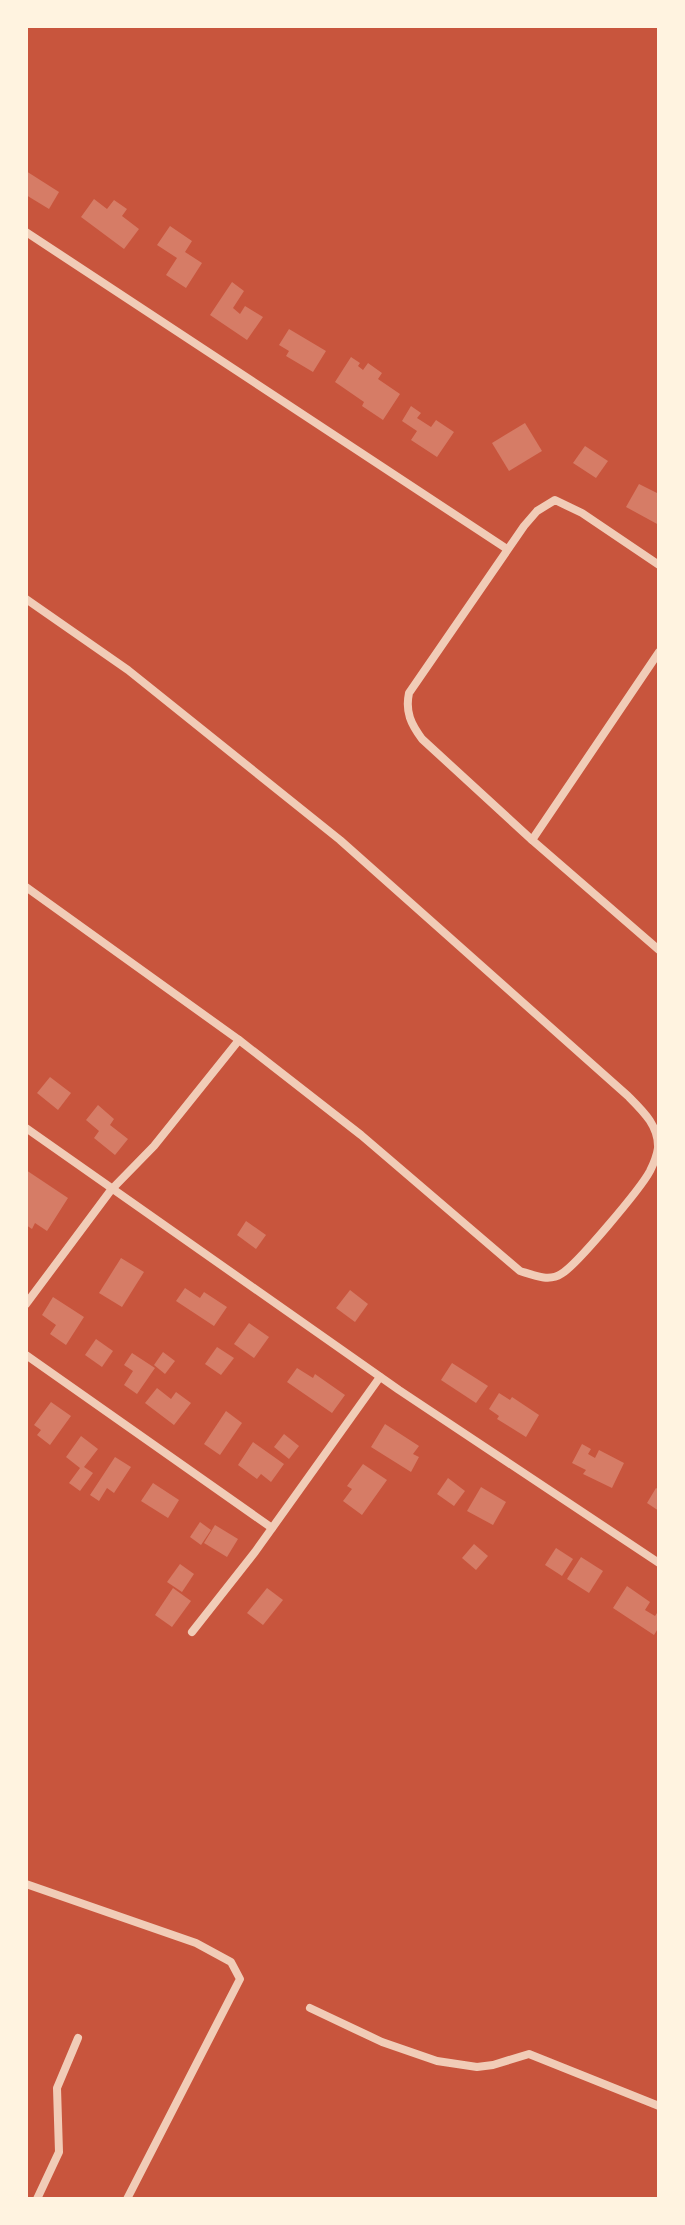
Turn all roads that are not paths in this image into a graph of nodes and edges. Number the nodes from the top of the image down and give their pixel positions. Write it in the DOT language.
graph roads {
  1 [pos="26,232"];
  2 [pos="507,549"];
  3 [pos="659,565"];
  4 [pos="26,599"];
  5 [pos="659,652"];
  6 [pos="532,840"];
  7 [pos="26,887"];
  8 [pos="659,950"];
  9 [pos="239,1040"];
  10 [pos="26,1128"];
  11 [pos="111,1190"];
  12 [pos="26,1304"];
  13 [pos="26,1355"];
  14 [pos="380,1377"];
  15 [pos="272,1528"];
  16 [pos="659,1563"];
  17 [pos="192,1632"];
  18 [pos="26,1884"];
  19 [pos="310,2008"];
  20 [pos="78,2038"];
  21 [pos="659,2106"];
  22 [pos="37,2199"];
  23 [pos="127,2199"];
  1 -- 2 [label="street"];
  2 -- 3 [label="street"];
  2 -- 6 [label="street"];
  4 -- 9 [label="street"];
  5 -- 6 [label="street"];
  6 -- 8 [label="street"];
  7 -- 9 [label="street"];
  9 -- 11 [label="street"];
  10 -- 11 [label="street"];
  11 -- 12 [label="street"];
  11 -- 14 [label="street"];
  13 -- 15 [label="street"];
  14 -- 15 [label="street"];
  14 -- 16 [label="street"];
  15 -- 17 [label="street"];
  18 -- 23 [label="street"];
  19 -- 21 [label="street"];
  20 -- 22 [label="street"];
}
